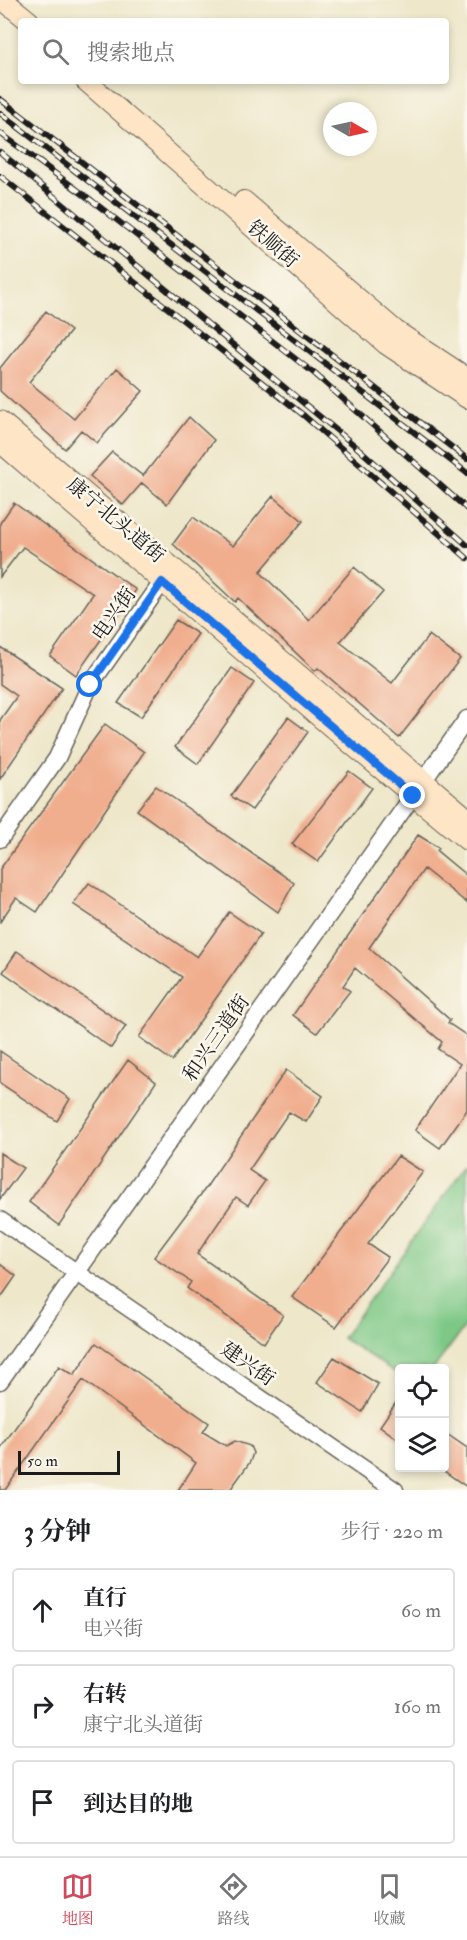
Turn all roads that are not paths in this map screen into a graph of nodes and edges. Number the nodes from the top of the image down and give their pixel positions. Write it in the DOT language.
graph roads {
  1 [pos="3,0"];
  2 [pos="0,13"];
  3 [pos="25,18"];
  4 [pos="18,27"];
  5 [pos="89,84"];
  6 [pos="108,84"];
  7 [pos="467,378"];
  8 [pos="467,398"];
  9 [pos="0,421"];
  10 [pos="0,442"];
  11 [pos="167,575"];
  12 [pos="467,719"];
  13 [pos="419,788"];
  14 [pos="467,818"];
  15 [pos="0,839"];
  16 [pos="467,840"];
  17 [pos="0,1220"];
  18 [pos="77,1272"];
  19 [pos="0,1381"];
  20 [pos="395,1490"];
  1 -- 3 [label="main road"];
  2 -- 4 [label="main road"];
  5 -- 8 [label="main road, 铁顺街"];
  6 -- 7 [label="main road, 铁顺街"];
  9 -- 11 [label="main road, 康宁北头道街"];
  10 -- 11 [label="main road, 康宁北头道街"];
  11 -- 13 [label="main road, 康宁北头道街"];
  11 -- 15 [label="street, 电兴街"];
  12 -- 13 [label="street, 和兴三道街"];
  13 -- 14 [label="main road"];
  13 -- 16 [label="main road"];
  13 -- 18 [label="street, 和兴三道街"];
  17 -- 18 [label="street, 建兴街"];
  18 -- 19 [label="street, 和兴三道街"];
  18 -- 20 [label="street, 建兴街"];
}
